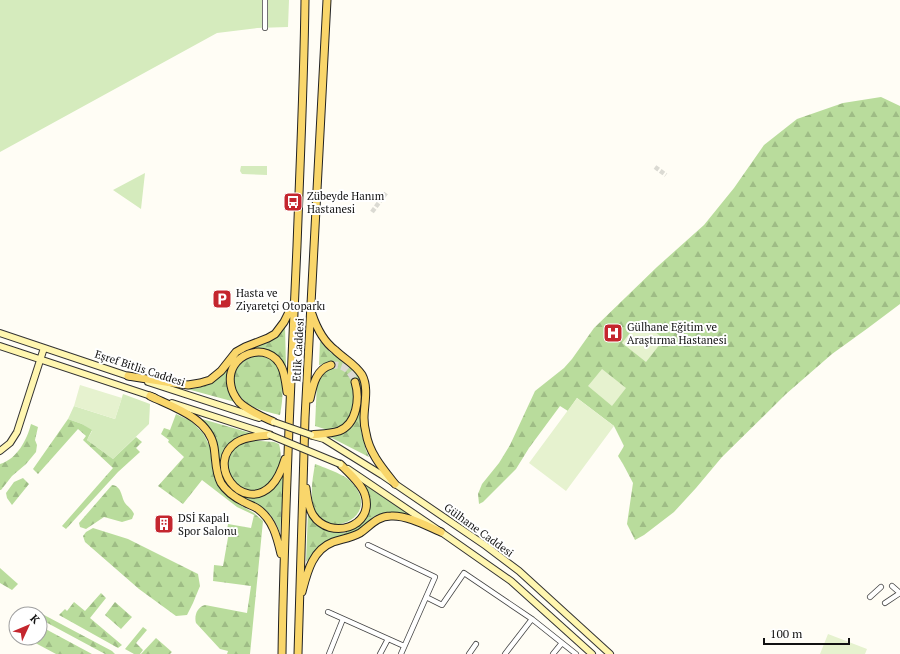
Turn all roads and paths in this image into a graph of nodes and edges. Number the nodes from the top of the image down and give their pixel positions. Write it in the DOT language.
graph roads {
  1 [pos="264,0"];
  2 [pos="305,0"];
  3 [pos="326,0"];
  4 [pos="264,28"];
  5 [pos="294,300"];
  6 [pos="311,310"];
  7 [pos="0,333"];
  8 [pos="0,346"];
  9 [pos="44,348"];
  10 [pos="40,360"];
  11 [pos="331,365"];
  12 [pos="128,376"];
  13 [pos="355,382"];
  14 [pos="150,396"];
  15 [pos="290,408"];
  16 [pos="305,418"];
  17 [pos="274,422"];
  18 [pos="270,435"];
  19 [pos="311,435"];
  20 [pos="326,436"];
  21 [pos="0,451"];
  22 [pos="287,456"];
  23 [pos="340,464"];
  24 [pos="303,476"];
  25 [pos="394,484"];
  26 [pos="441,532"];
  27 [pos="368,545"];
  28 [pos="283,562"];
  29 [pos="892,586"];
  30 [pos="880,587"];
  31 [pos="426,597"];
  32 [pos="870,597"];
  33 [pos="885,603"];
  34 [pos="299,604"];
  35 [pos="328,612"];
  36 [pos="343,619"];
  37 [pos="532,619"];
  38 [pos="388,639"];
  39 [pos="562,643"];
  40 [pos="476,644"];
  41 [pos="404,646"];
  42 [pos="282,654"];
  43 [pos="298,654"];
  44 [pos="329,654"];
  45 [pos="380,654"];
  46 [pos="401,654"];
  47 [pos="469,654"];
  48 [pos="505,654"];
  49 [pos="553,654"];
  50 [pos="576,654"];
  51 [pos="592,654"];
  52 [pos="610,654"];
  1 -- 4 [label="street"];
  2 -- 5 [label="main road, Etlik Caddesi"];
  3 -- 6 [label="main road, Etlik Caddesi"];
  5 -- 12 [label="main road"];
  5 -- 15 [label="main road, Etlik Caddesi"];
  6 -- 16 [label="main road, Etlik Caddesi"];
  6 -- 25 [label="main road"];
  7 -- 9 [label="main road, Eşref Bitlis Caddesi"];
  8 -- 10 [label="main road"];
  9 -- 10 [label="main road"];
  9 -- 12 [label="main road, Eşref Bitlis Caddesi"];
  10 -- 14 [label="main road"];
  10 -- 21 [label="main road"];
  11 -- 16 [label="main road"];
  12 -- 17 [label="main road, Eşref Bitlis Caddesi"];
  13 -- 20 [label="main road"];
  14 -- 18 [label="main road"];
  14 -- 28 [label="main road"];
  15 -- 17 [label="main road"];
  15 -- 22 [label="main road, Etlik Caddesi"];
  16 -- 24 [label="main road, Etlik Caddesi"];
  17 -- 19 [label="main road, Eşref Bitlis Caddesi, bridge"];
  18 -- 22 [label="main road"];
  18 -- 23 [label="main road, Gülhane Caddesi, bridge"];
  19 -- 20 [label="main road"];
  20 -- 25 [label="main road, Gülhane Caddesi"];
  22 -- 28 [label="main road, Etlik Caddesi"];
  23 -- 24 [label="main road"];
  23 -- 26 [label="main road, Gülhane Caddesi"];
  24 -- 34 [label="main road, Etlik Caddesi"];
  25 -- 52 [label="main road, Gülhane Caddesi"];
  26 -- 34 [label="main road"];
  26 -- 51 [label="main road, Gülhane Caddesi"];
  27 -- 31 [label="street"];
  28 -- 42 [label="main road, Etlik Caddesi"];
  29 -- 33 [label="street"];
  30 -- 32 [label="street"];
  31 -- 37 [label="street"];
  31 -- 41 [label="street"];
  34 -- 43 [label="main road, Etlik Caddesi"];
  35 -- 36 [label="street"];
  36 -- 38 [label="street"];
  36 -- 44 [label="street"];
  37 -- 39 [label="street"];
  37 -- 48 [label="street"];
  38 -- 41 [label="street"];
  38 -- 45 [label="street"];
  39 -- 49 [label="street"];
  39 -- 50 [label="street"];
  40 -- 47 [label="street"];
  41 -- 46 [label="street"];
}
